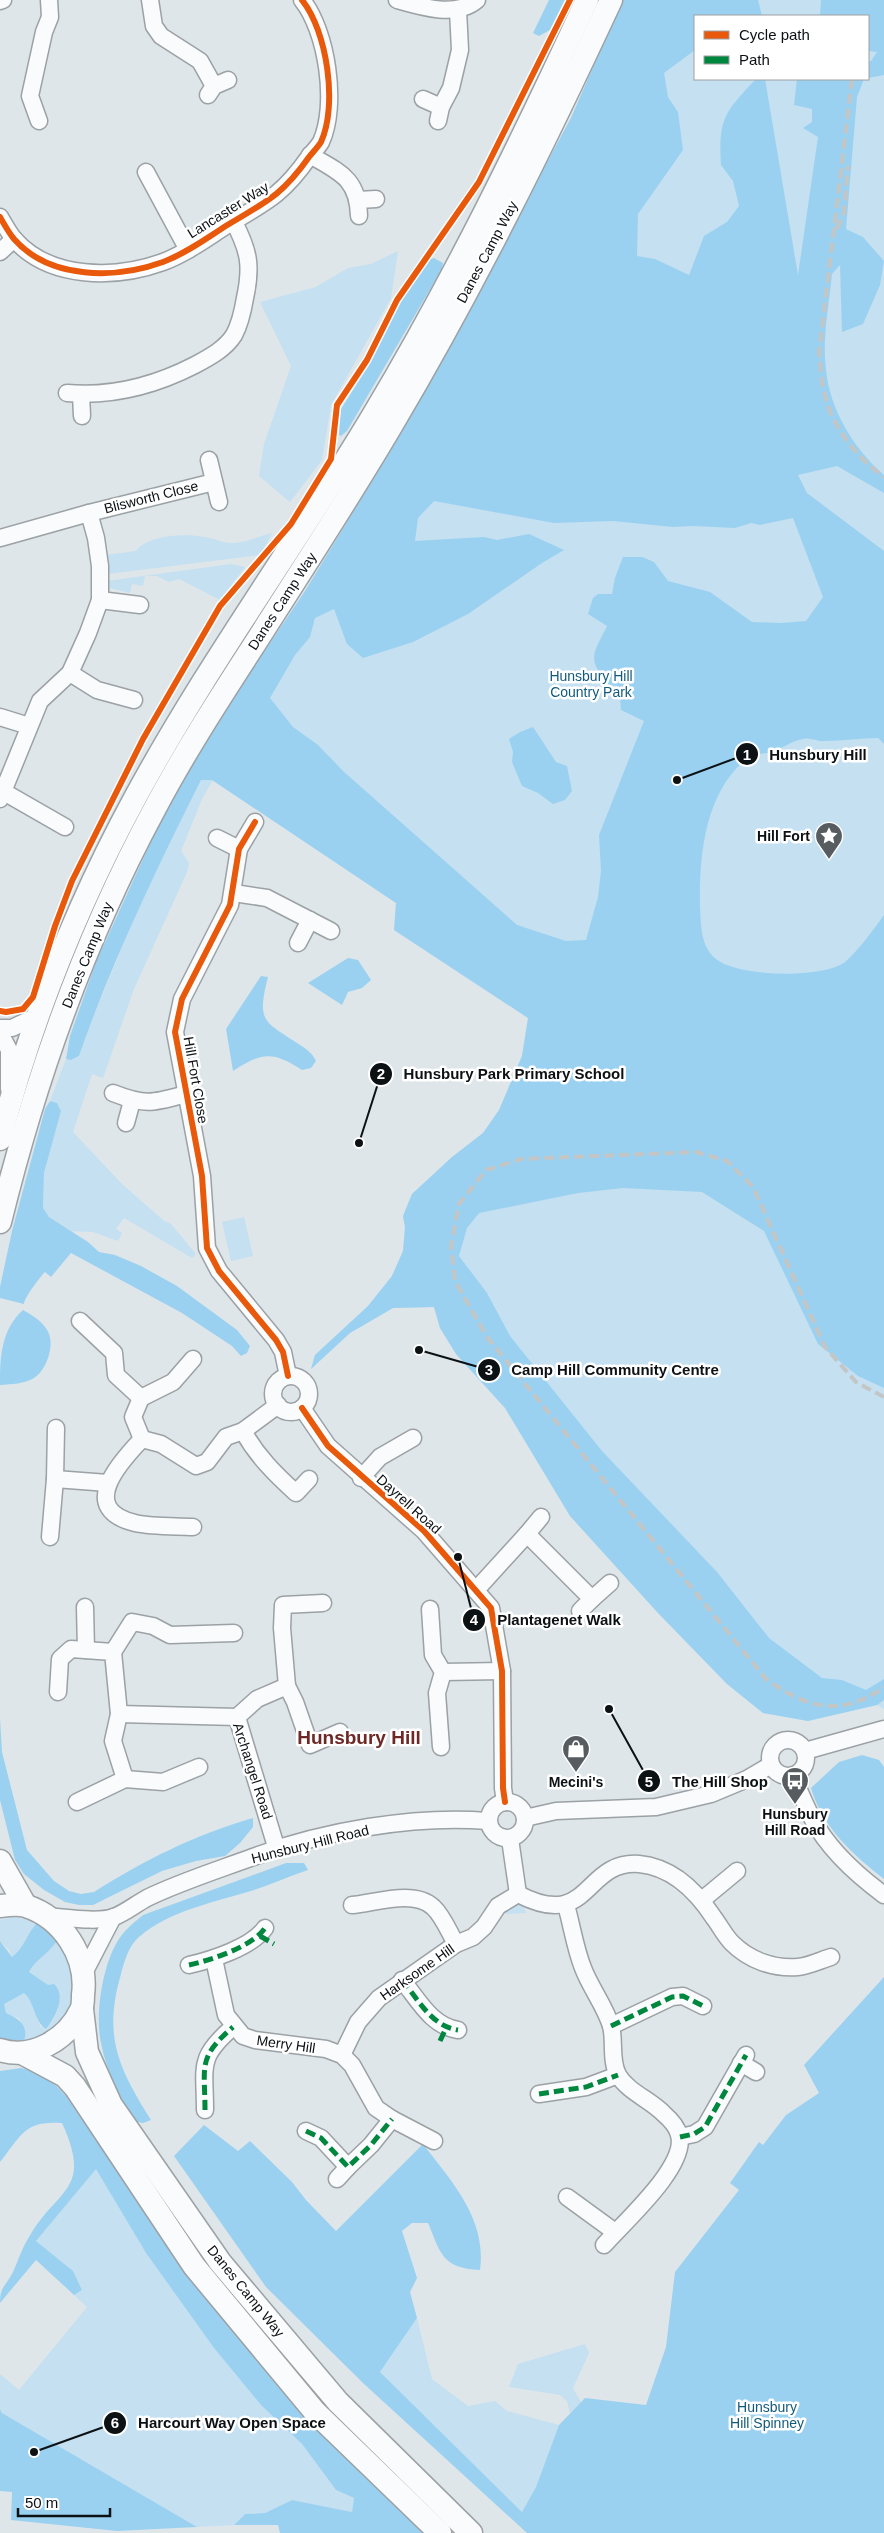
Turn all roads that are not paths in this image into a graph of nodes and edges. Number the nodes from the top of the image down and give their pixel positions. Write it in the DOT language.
graph roads {
  1 [pos="49,0"];
  2 [pos="150,0"];
  3 [pos="397,0"];
  4 [pos="477,0"];
  5 [pos="587,0"];
  6 [pos="610,0"];
  7 [pos="310,2"];
  8 [pos="458,10"];
  9 [pos="217,87"];
  10 [pos="423,98"];
  11 [pos="39,120"];
  12 [pos="310,155"];
  13 [pos="144,170"];
  14 [pos="376,199"];
  15 [pos="0,217"];
  16 [pos="234,222"];
  17 [pos="14,239"];
  18 [pos="188,250"];
  19 [pos="0,252"];
  20 [pos="82,416"];
  21 [pos="208,460"];
  22 [pos="214,482"];
  23 [pos="218,502"];
  24 [pos="89,513"];
  25 [pos="0,538"];
  26 [pos="100,600"];
  27 [pos="140,605"];
  28 [pos="70,673"];
  29 [pos="134,700"];
  30 [pos="0,717"];
  31 [pos="29,726"];
  32 [pos="2,796"];
  33 [pos="255,822"];
  34 [pos="64,827"];
  35 [pos="217,838"];
  36 [pos="239,849"];
  37 [pos="234,893"];
  38 [pos="310,920"];
  39 [pos="331,931"];
  40 [pos="298,943"];
  41 [pos="39,1015"];
  42 [pos="0,1028"];
  43 [pos="0,1033"];
  44 [pos="114,1093"];
  45 [pos="186,1094"];
  46 [pos="132,1101"];
  47 [pos="9,1104"];
  48 [pos="126,1122"];
  49 [pos="0,1139"];
  50 [pos="0,1222"];
  51 [pos="80,1321"];
  52 [pos="193,1359"];
  53 [pos="288,1376"];
  54 [pos="141,1398"];
  55 [pos="278,1406"];
  56 [pos="302,1408"];
  57 [pos="56,1428"];
  58 [pos="243,1431"];
  59 [pos="413,1438"];
  60 [pos="142,1439"];
  61 [pos="361,1478"];
  62 [pos="55,1479"];
  63 [pos="309,1479"];
  64 [pos="108,1483"];
  65 [pos="541,1517"];
  66 [pos="193,1527"];
  67 [pos="526,1534"];
  68 [pos="50,1537"];
  69 [pos="610,1583"];
  70 [pos="476,1590"];
  71 [pos="592,1599"];
  72 [pos="323,1603"];
  73 [pos="85,1607"];
  74 [pos="430,1609"];
  75 [pos="580,1611"];
  76 [pos="234,1633"];
  77 [pos="86,1650"];
  78 [pos="113,1652"];
  79 [pos="502,1671"];
  80 [pos="443,1672"];
  81 [pos="286,1686"];
  82 [pos="58,1692"];
  83 [pos="119,1714"];
  84 [pos="237,1717"];
  85 [pos="884,1730"];
  86 [pos="340,1732"];
  87 [pos="441,1747"];
  88 [pos="805,1751"];
  89 [pos="771,1765"];
  90 [pos="199,1767"];
  91 [pos="792,1776"];
  92 [pos="125,1778"];
  93 [pos="77,1802"];
  94 [pos="505,1802"];
  95 [pos="525,1818"];
  96 [pos="488,1821"];
  97 [pos="510,1839"];
  98 [pos="277,1850"];
  99 [pos="0,1861"];
  100 [pos="737,1872"];
  101 [pos="518,1894"];
  102 [pos="884,1894"];
  103 [pos="702,1900"];
  104 [pos="25,1905"];
  105 [pos="352,1905"];
  106 [pos="566,1905"];
  107 [pos="0,1906"];
  108 [pos="45,1916"];
  109 [pos="113,1918"];
  110 [pos="266,1936"];
  111 [pos="456,1944"];
  112 [pos="831,1957"];
  113 [pos="214,1959"];
  114 [pos="189,1965"];
  115 [pos="84,1973"];
  116 [pos="402,1980"];
  117 [pos="703,2006"];
  118 [pos="82,2009"];
  119 [pos="611,2026"];
  120 [pos="233,2027"];
  121 [pos="448,2033"];
  122 [pos="9,2055"];
  123 [pos="342,2055"];
  124 [pos="756,2072"];
  125 [pos="618,2075"];
  126 [pos="539,2094"];
  127 [pos="205,2110"];
  128 [pos="392,2119"];
  129 [pos="306,2130"];
  130 [pos="680,2137"];
  131 [pos="434,2141"];
  132 [pos="567,2197"];
  133 [pos="440,2533"];
  134 [pos="471,2533"];
  1 -- 11 [label="street"];
  2 -- 9 [label="street"];
  3 -- 8 [label="street"];
  4 -- 8 [label="street"];
  5 -- 41 [label="highway, Danes Camp Way"];
  6 -- 50 [label="highway, Danes Camp Way"];
  7 -- 12 [label="street, Lancaster Way"];
  8 -- 10 [label="street"];
  12 -- 14 [label="street"];
  12 -- 16 [label="street, Lancaster Way"];
  13 -- 18 [label="street"];
  15 -- 17 [label="street, Lancaster Way"];
  16 -- 18 [label="street, Lancaster Way"];
  16 -- 20 [label="street"];
  17 -- 18 [label="street, Lancaster Way"];
  17 -- 19 [label="street"];
  21 -- 22 [label="street, Blisworth Close"];
  22 -- 23 [label="street, Blisworth Close"];
  22 -- 24 [label="street, Blisworth Close"];
  24 -- 25 [label="street, Blisworth Close"];
  24 -- 26 [label="street, Blisworth Close"];
  26 -- 27 [label="street"];
  26 -- 28 [label="street, Blisworth Close"];
  28 -- 29 [label="street"];
  28 -- 31 [label="street, Blisworth Close"];
  30 -- 31 [label="street"];
  31 -- 32 [label="street, Blisworth Close"];
  32 -- 34 [label="street"];
  33 -- 36 [label="street, Hill Fort Close"];
  35 -- 36 [label="street"];
  36 -- 37 [label="street, Hill Fort Close"];
  37 -- 38 [label="street"];
  37 -- 45 [label="street, Hill Fort Close"];
  38 -- 39 [label="street"];
  38 -- 40 [label="street"];
  41 -- 42 [label="street"];
  41 -- 47 [label="highway, Danes Camp Way"];
  43 -- 47 [label="street"];
  44 -- 46 [label="street, Hill Fort Close"];
  45 -- 46 [label="street, Hill Fort Close"];
  45 -- 53 [label="street, Hill Fort Close"];
  46 -- 48 [label="street"];
  47 -- 49 [label="highway, Danes Camp Way"];
  51 -- 54 [label="street"];
  52 -- 54 [label="street"];
  53 -- 55 [label="street"];
  53 -- 56 [label="street"];
  54 -- 60 [label="street"];
  55 -- 56 [label="street"];
  55 -- 58 [label="street"];
  56 -- 61 [label="street, Dayrell Road"];
  57 -- 62 [label="street"];
  58 -- 60 [label="street"];
  58 -- 63 [label="street"];
  59 -- 61 [label="street, Dayrell Road"];
  60 -- 64 [label="street"];
  61 -- 70 [label="street, Dayrell Road"];
  62 -- 64 [label="street"];
  62 -- 68 [label="street"];
  64 -- 66 [label="street"];
  65 -- 67 [label="street"];
  67 -- 70 [label="street"];
  67 -- 71 [label="street"];
  69 -- 71 [label="street"];
  70 -- 79 [label="street, Dayrell Road"];
  71 -- 75 [label="street"];
  72 -- 81 [label="street"];
  73 -- 77 [label="street"];
  74 -- 80 [label="street"];
  76 -- 78 [label="street"];
  77 -- 78 [label="street"];
  77 -- 82 [label="street"];
  78 -- 83 [label="street"];
  79 -- 80 [label="street"];
  79 -- 94 [label="street, Dayrell Road"];
  80 -- 87 [label="street"];
  81 -- 84 [label="street"];
  81 -- 86 [label="street"];
  83 -- 84 [label="street, Archangel Road"];
  83 -- 92 [label="street"];
  84 -- 98 [label="street, Archangel Road"];
  85 -- 88 [label="street"];
  88 -- 89 [label="street"];
  88 -- 91 [label="street"];
  89 -- 91 [label="street"];
  89 -- 95 [label="street"];
  90 -- 92 [label="street"];
  91 -- 102 [label="street"];
  92 -- 93 [label="street"];
  94 -- 95 [label="street"];
  94 -- 96 [label="street"];
  95 -- 97 [label="street"];
  96 -- 97 [label="street"];
  96 -- 98 [label="street, Hunsbury Hill Road"];
  97 -- 101 [label="street"];
  98 -- 109 [label="street, Hunsbury Hill Road"];
  99 -- 104 [label="highway"];
  100 -- 103 [label="street"];
  101 -- 106 [label="street"];
  101 -- 111 [label="street, Harksome Hill"];
  103 -- 106 [label="street"];
  103 -- 112 [label="street"];
  104 -- 107 [label="highway"];
  104 -- 108 [label="highway"];
  105 -- 111 [label="street"];
  106 -- 119 [label="street"];
  108 -- 109 [label="street, Hunsbury Hill Road"];
  108 -- 115 [label="highway"];
  109 -- 115 [label="street"];
  110 -- 113 [label="street"];
  111 -- 116 [label="street, Harksome Hill"];
  113 -- 114 [label="street"];
  113 -- 120 [label="street"];
  115 -- 118 [label="highway, Danes Camp Way"];
  116 -- 121 [label="street"];
  116 -- 123 [label="street, Harksome Hill"];
  117 -- 119 [label="street"];
  118 -- 122 [label="highway"];
  118 -- 134 [label="highway, Danes Camp Way"];
  119 -- 125 [label="street"];
  120 -- 123 [label="street, Merry Hill"];
  120 -- 127 [label="street"];
  122 -- 133 [label="highway, Danes Camp Way"];
  123 -- 128 [label="street"];
  124 -- 130 [label="street"];
  125 -- 126 [label="street"];
  125 -- 130 [label="street"];
  128 -- 129 [label="street"];
  128 -- 131 [label="street"];
  130 -- 132 [label="street"];
}
